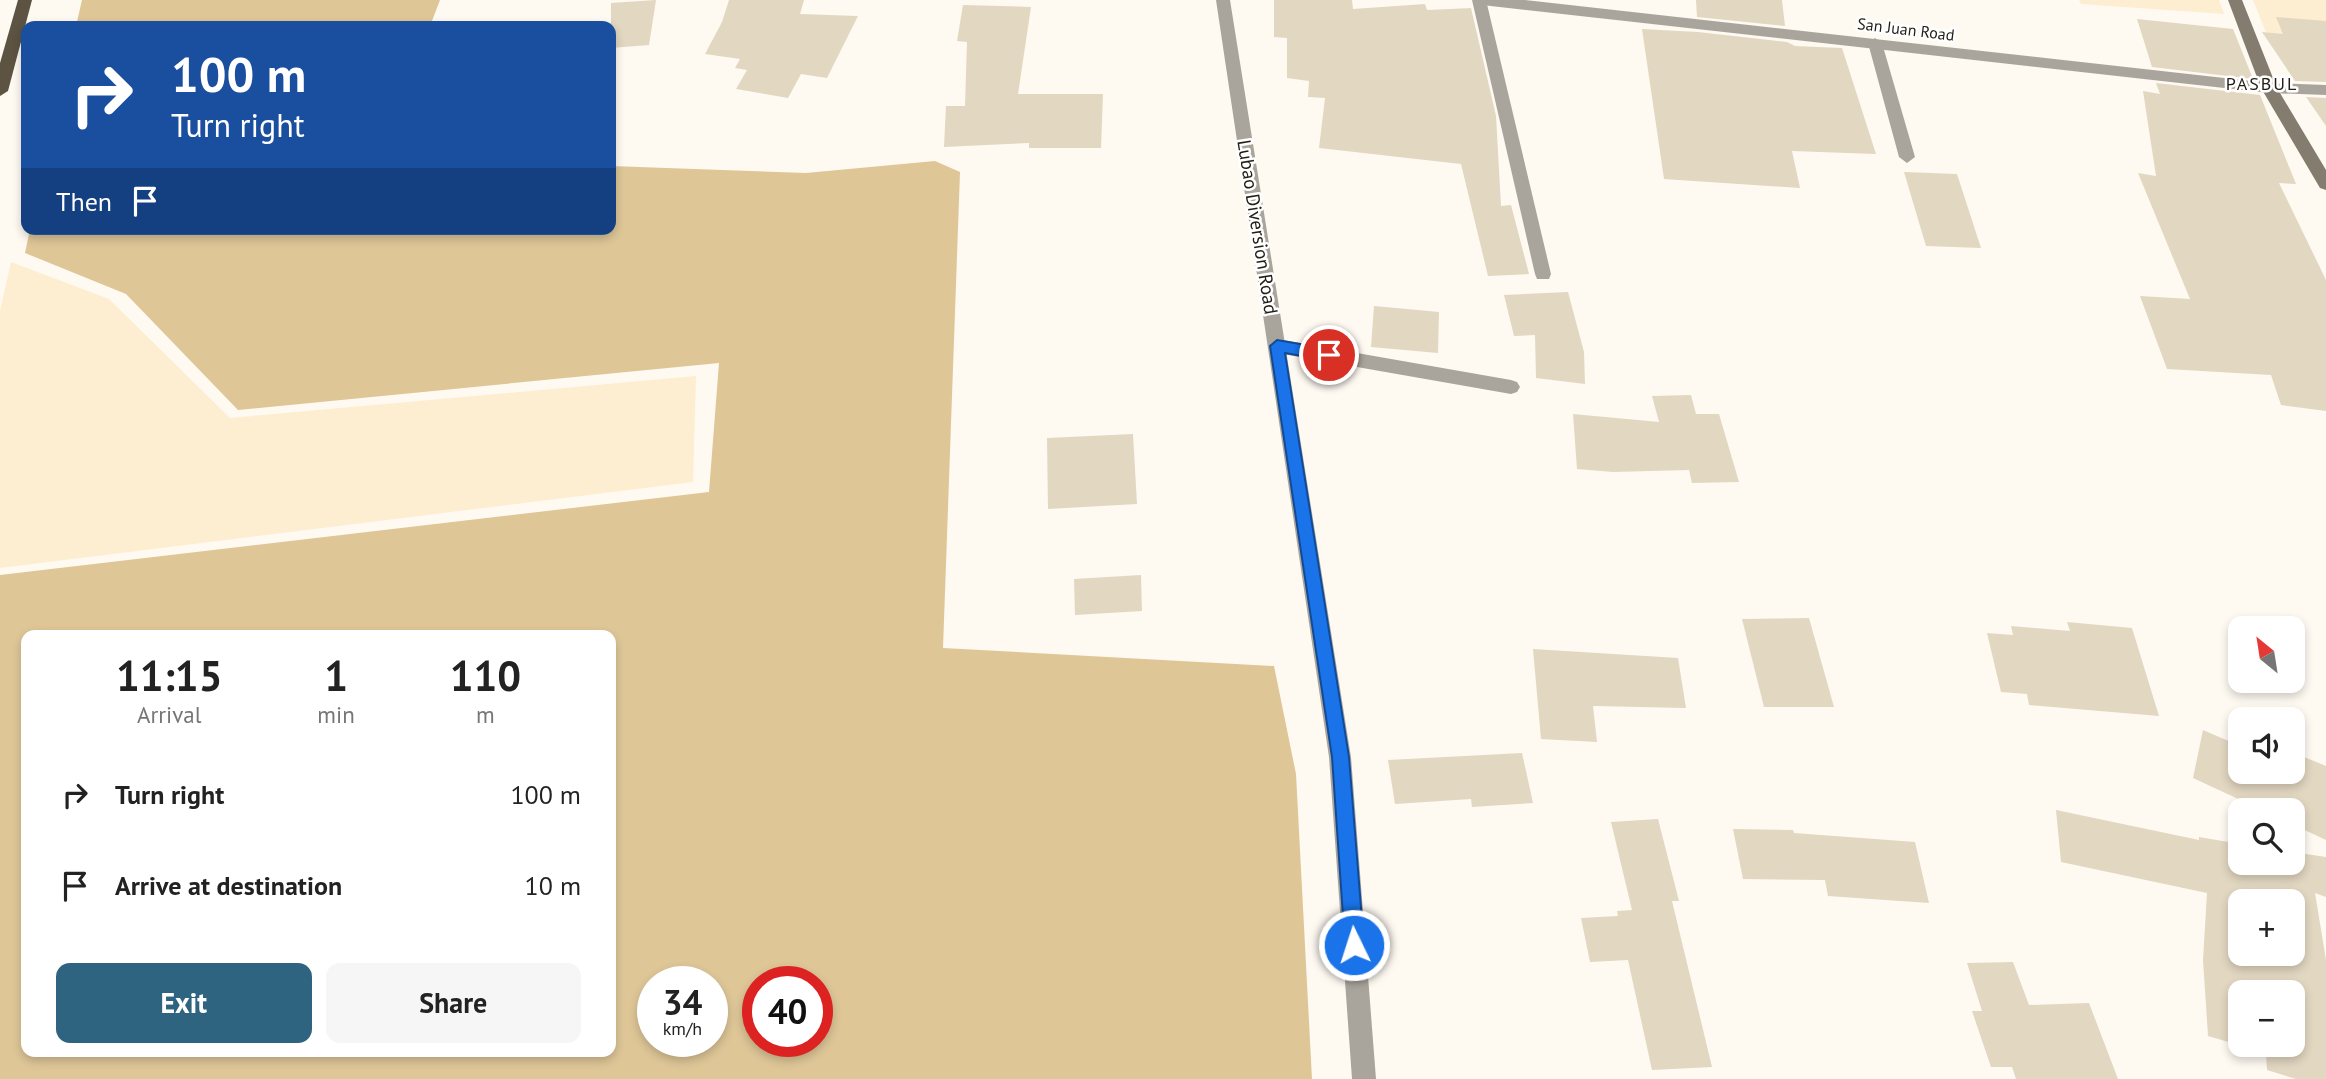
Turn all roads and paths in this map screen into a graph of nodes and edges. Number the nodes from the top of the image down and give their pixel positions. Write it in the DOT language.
graph roads {
  1 [pos="25,0"];
  2 [pos="1223,0"];
  3 [pos="1481,0"];
  4 [pos="2235,0"];
  5 [pos="1875,43"];
  6 [pos="2269,88"];
  7 [pos="2326,90"];
  8 [pos="0,91"];
  9 [pos="1908,157"];
  10 [pos="2326,184"];
  11 [pos="1543,274"];
  12 [pos="1277,346"];
  13 [pos="1511,387"];
  14 [pos="1364,1079"];
  1 -- 8 [label="highway"];
  2 -- 12 [label="street, Lubao Diversion Road"];
  3 -- 5 [label="street, San Juan Road"];
  3 -- 11 [label="street"];
  4 -- 6 [label="main road"];
  5 -- 6 [label="street, San Juan Road"];
  5 -- 9 [label="street"];
  6 -- 7 [label="street, San Juan Road"];
  6 -- 10 [label="main road"];
  12 -- 13 [label="street"];
  12 -- 14 [label="street, Lubao Diversion Road"];
}
